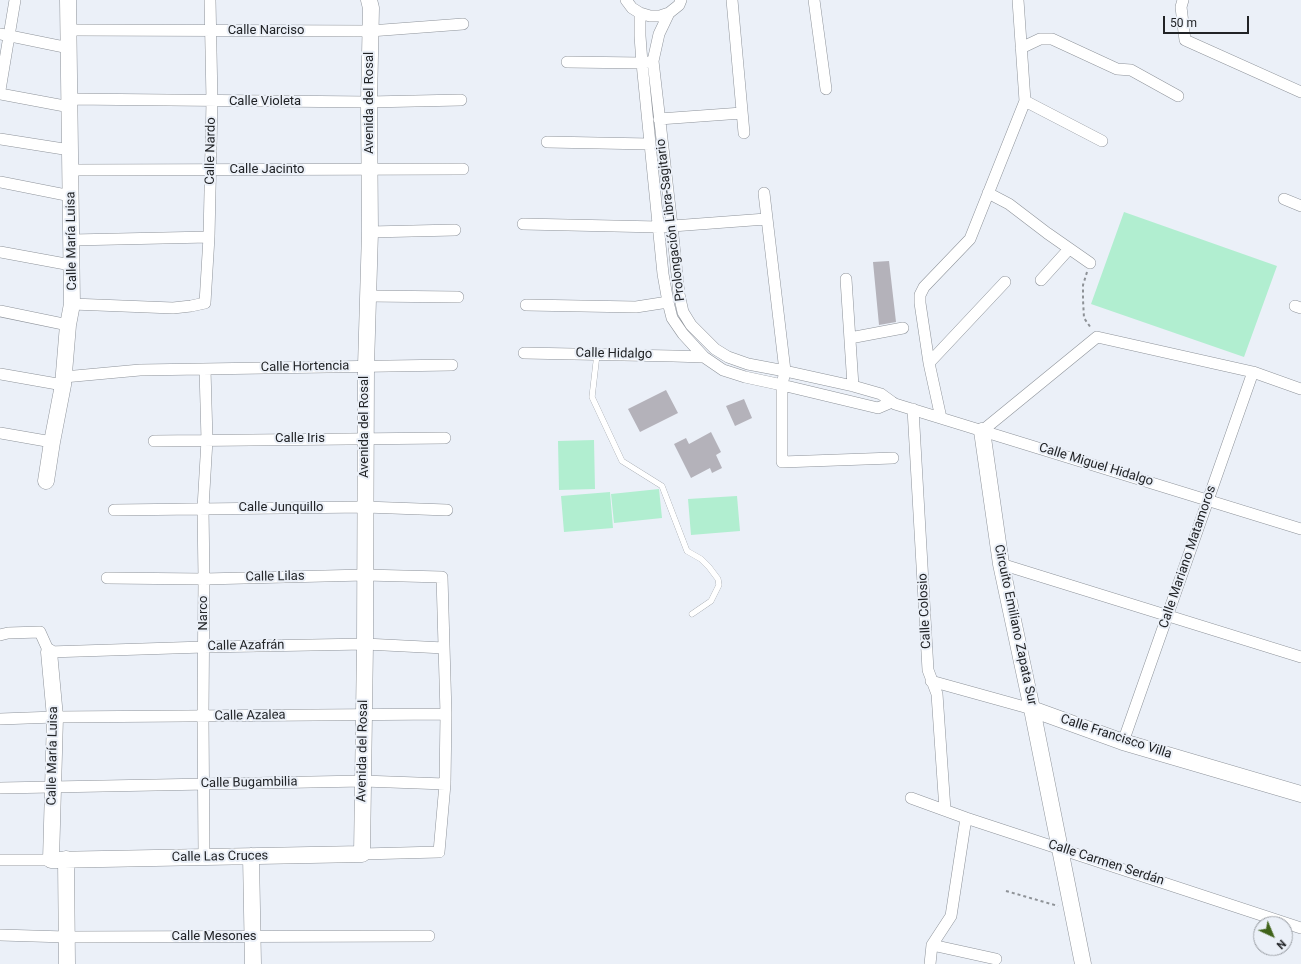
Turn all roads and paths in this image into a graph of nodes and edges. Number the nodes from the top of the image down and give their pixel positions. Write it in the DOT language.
graph roads {
  1 [pos="15,0"];
  2 [pos="68,0"];
  3 [pos="210,0"];
  4 [pos="369,0"];
  5 [pos="626,0"];
  6 [pos="681,0"];
  7 [pos="732,0"];
  8 [pos="814,0"];
  9 [pos="1018,0"];
  10 [pos="1183,0"];
  11 [pos="640,13"];
  12 [pos="669,13"];
  13 [pos="463,24"];
  14 [pos="68,30"];
  15 [pos="211,31"];
  16 [pos="370,31"];
  17 [pos="4,35"];
  18 [pos="69,48"];
  19 [pos="1021,48"];
  20 [pos="567,62"];
  21 [pos="648,62"];
  22 [pos="826,89"];
  23 [pos="0,90"];
  24 [pos="1301,92"];
  25 [pos="0,94"];
  26 [pos="1178,96"];
  27 [pos="461,100"];
  28 [pos="212,101"];
  29 [pos="1025,101"];
  30 [pos="370,102"];
  31 [pos="70,103"];
  32 [pos="742,114"];
  33 [pos="660,119"];
  34 [pos="744,133"];
  35 [pos="0,139"];
  36 [pos="1102,141"];
  37 [pos="547,142"];
  38 [pos="650,144"];
  39 [pos="70,150"];
  40 [pos="463,169"];
  41 [pos="71,170"];
  42 [pos="210,170"];
  43 [pos="369,170"];
  44 [pos="0,182"];
  45 [pos="764,193"];
  46 [pos="988,193"];
  47 [pos="71,196"];
  48 [pos="1284,199"];
  49 [pos="1301,206"];
  50 [pos="766,219"];
  51 [pos="523,224"];
  52 [pos="672,226"];
  53 [pos="659,227"];
  54 [pos="455,230"];
  55 [pos="370,232"];
  56 [pos="209,237"];
  57 [pos="72,240"];
  58 [pos="1069,249"];
  59 [pos="0,252"];
  60 [pos="1090,263"];
  61 [pos="71,265"];
  62 [pos="846,279"];
  63 [pos="1041,280"];
  64 [pos="1005,282"];
  65 [pos="368,296"];
  66 [pos="458,297"];
  67 [pos="668,302"];
  68 [pos="72,304"];
  69 [pos="526,305"];
  70 [pos="0,311"];
  71 [pos="68,325"];
  72 [pos="903,328"];
  73 [pos="1097,337"];
  74 [pos="850,338"];
  75 [pos="524,353"];
  76 [pos="597,354"];
  77 [pos="704,357"];
  78 [pos="929,363"];
  79 [pos="452,365"];
  80 [pos="366,366"];
  81 [pos="205,369"];
  82 [pos="785,371"];
  83 [pos="1253,372"];
  84 [pos="0,374"];
  85 [pos="63,381"];
  86 [pos="782,384"];
  87 [pos="853,386"];
  88 [pos="1301,389"];
  89 [pos="892,402"];
  90 [pos="914,409"];
  91 [pos="941,418"];
  92 [pos="982,431"];
  93 [pos="0,433"];
  94 [pos="446,438"];
  95 [pos="365,439"];
  96 [pos="207,440"];
  97 [pos="154,441"];
  98 [pos="52,442"];
  99 [pos="893,458"];
  100 [pos="46,480"];
  101 [pos="1208,499"];
  102 [pos="365,507"];
  103 [pos="203,508"];
  104 [pos="114,510"];
  105 [pos="447,510"];
  106 [pos="1301,529"];
  107 [pos="1001,564"];
  108 [pos="365,574"];
  109 [pos="107,578"];
  110 [pos="204,579"];
  111 [pos="692,614"];
  112 [pos="1168,615"];
  113 [pos="0,635"];
  114 [pos="365,644"];
  115 [pos="204,647"];
  116 [pos="444,648"];
  117 [pos="49,652"];
  118 [pos="1301,657"];
  119 [pos="931,680"];
  120 [pos="1032,709"];
  121 [pos="364,714"];
  122 [pos="446,714"];
  123 [pos="203,716"];
  124 [pos="55,717"];
  125 [pos="0,719"];
  126 [pos="1123,742"];
  127 [pos="363,781"];
  128 [pos="203,784"];
  129 [pos="445,784"];
  130 [pos="53,787"];
  131 [pos="0,788"];
  132 [pos="1301,794"];
  133 [pos="911,798"];
  134 [pos="946,810"];
  135 [pos="966,818"];
  136 [pos="1059,848"];
  137 [pos="362,854"];
  138 [pos="204,856"];
  139 [pos="251,856"];
  140 [pos="0,860"];
  141 [pos="58,860"];
  142 [pos="1006,891"];
  143 [pos="1072,910"];
  144 [pos="1301,928"];
  145 [pos="0,935"];
  146 [pos="429,936"];
  147 [pos="66,937"];
  148 [pos="252,937"];
  149 [pos="932,945"];
  150 [pos="996,959"];
  151 [pos="67,964"];
  152 [pos="253,964"];
  153 [pos="930,964"];
  154 [pos="1083,964"];
  1 -- 17 [label="street"];
  2 -- 14 [label="street, Calle María Luisa"];
  3 -- 15 [label="street, Calle Nardo"];
  4 -- 16 [label="street, Avenida del Rosal"];
  5 -- 11 [label="street"];
  6 -- 12 [label="street, Prolongación Libra-Sagitario"];
  7 -- 32 [label="street"];
  8 -- 22 [label="street"];
  9 -- 19 [label="street"];
  10 -- 24 [label="street"];
  11 -- 12 [label="street"];
  11 -- 21 [label="street, Prolongación Libra-Sagitario"];
  12 -- 21 [label="street, Prolongación Libra-Sagitario"];
  13 -- 16 [label="street, Calle Narciso"];
  14 -- 15 [label="street, Calle Narciso"];
  14 -- 18 [label="street, Calle María Luisa"];
  15 -- 16 [label="street, Calle Narciso"];
  15 -- 28 [label="street, Calle Nardo"];
  16 -- 30 [label="street, Avenida del Rosal"];
  17 -- 18 [label="street"];
  17 -- 23 [label="street"];
  18 -- 31 [label="street, Calle María Luisa"];
  19 -- 26 [label="street"];
  19 -- 29 [label="street"];
  20 -- 21 [label="street"];
  21 -- 33 [label="street, Prolongación Libra-Sagitario"];
  21 -- 38 [label="street, Prolongación Libra-Sagitario"];
  25 -- 31 [label="street, Calle Violeta"];
  27 -- 30 [label="street, Calle Violeta"];
  28 -- 30 [label="street, Calle Violeta"];
  28 -- 31 [label="street, Calle Violeta"];
  28 -- 42 [label="street, Calle Nardo"];
  29 -- 36 [label="street"];
  29 -- 46 [label="street"];
  30 -- 43 [label="street, Avenida del Rosal"];
  31 -- 39 [label="street, Calle María Luisa"];
  32 -- 33 [label="street"];
  32 -- 34 [label="street"];
  33 -- 52 [label="street, Prolongación Libra-Sagitario"];
  35 -- 39 [label="street"];
  37 -- 38 [label="street"];
  38 -- 53 [label="street, Prolongación Libra-Sagitario"];
  39 -- 41 [label="street, Calle María Luisa"];
  40 -- 43 [label="street, Calle Jacinto"];
  41 -- 42 [label="street, Calle Jacinto"];
  41 -- 47 [label="street, Calle María Luisa"];
  42 -- 43 [label="street, Calle Jacinto"];
  42 -- 56 [label="street, Calle Nardo"];
  43 -- 55 [label="street, Avenida del Rosal"];
  44 -- 47 [label="street"];
  45 -- 50 [label="street"];
  46 -- 58 [label="street"];
  46 -- 78 [label="street"];
  47 -- 57 [label="street, Calle María Luisa"];
  48 -- 49 [label="street"];
  50 -- 52 [label="street"];
  50 -- 82 [label="street"];
  51 -- 53 [label="street"];
  52 -- 53 [label="street"];
  52 -- 82 [label="street, Prolongación Libra-Sagitario"];
  53 -- 67 [label="street, Prolongación Libra-Sagitario"];
  54 -- 55 [label="street"];
  55 -- 65 [label="street, Avenida del Rosal"];
  56 -- 57 [label="street"];
  56 -- 68 [label="street, Calle Nardo"];
  57 -- 61 [label="street, Calle María Luisa"];
  58 -- 60 [label="street"];
  58 -- 63 [label="street"];
  59 -- 61 [label="street"];
  60 -- 73 [label="path"];
  61 -- 68 [label="street, Calle María Luisa"];
  62 -- 74 [label="street"];
  64 -- 78 [label="street"];
  65 -- 66 [label="street"];
  65 -- 80 [label="street, Avenida del Rosal"];
  67 -- 69 [label="street"];
  67 -- 77 [label="street, Prolongación Libra-Sagitario"];
  68 -- 71 [label="street, Calle María Luisa"];
  70 -- 71 [label="street"];
  71 -- 85 [label="street, Calle María Luisa"];
  72 -- 74 [label="street"];
  73 -- 83 [label="street"];
  73 -- 92 [label="street"];
  74 -- 87 [label="street"];
  75 -- 76 [label="street, Calle Hidalgo"];
  76 -- 77 [label="street, Calle Hidalgo"];
  76 -- 111 [label="lane"];
  77 -- 86 [label="street, Prolongación Libra-Sagitario"];
  78 -- 91 [label="street"];
  79 -- 80 [label="street, Calle Hortencia"];
  80 -- 81 [label="street, Calle Hortencia"];
  80 -- 95 [label="street, Avenida del Rosal"];
  81 -- 85 [label="street"];
  81 -- 96 [label="street, Narco"];
  82 -- 86 [label="street"];
  82 -- 87 [label="street, Prolongación Libra-Sagitario"];
  83 -- 88 [label="street"];
  83 -- 101 [label="street, Calle Mariano Matamoros"];
  84 -- 85 [label="street"];
  85 -- 98 [label="street, Calle María Luisa"];
  86 -- 89 [label="street, Prolongación Libra-Sagitario"];
  86 -- 99 [label="street"];
  87 -- 89 [label="street, Prolongación Libra-Sagitario"];
  89 -- 90 [label="street, Calle Miguel Hidalgo"];
  90 -- 91 [label="street, Calle Miguel Hidalgo"];
  90 -- 119 [label="street, Calle Colosio"];
  91 -- 92 [label="street, Calle Miguel Hidalgo"];
  92 -- 101 [label="street, Calle Miguel Hidalgo"];
  92 -- 107 [label="street, Circuito Emiliano Zapata Sur"];
  93 -- 98 [label="street"];
  94 -- 95 [label="street, Calle Iris"];
  95 -- 96 [label="street, Calle Iris"];
  95 -- 102 [label="street, Avenida del Rosal"];
  96 -- 97 [label="street, Calle Iris"];
  96 -- 103 [label="street, Narco"];
  98 -- 100 [label="street, Calle María Luisa"];
  101 -- 106 [label="street, Calle Miguel Hidalgo"];
  101 -- 112 [label="street, Calle Mariano Matamoros"];
  102 -- 103 [label="street, Calle Junquillo"];
  102 -- 105 [label="street, Calle Junquillo"];
  102 -- 108 [label="street, Avenida del Rosal"];
  103 -- 104 [label="street, Calle Junquillo"];
  103 -- 110 [label="street, Narco"];
  107 -- 112 [label="street"];
  107 -- 120 [label="street, Circuito Emiliano Zapata Sur"];
  108 -- 110 [label="street, Calle Lilas"];
  108 -- 114 [label="street, Avenida del Rosal"];
  108 -- 116 [label="street, Calle Lilas"];
  109 -- 110 [label="street, Calle Lilas"];
  110 -- 115 [label="street, Narco"];
  112 -- 118 [label="street"];
  112 -- 126 [label="street, Calle Mariano Matamoros"];
  113 -- 117 [label="street"];
  114 -- 115 [label="street, Calle Azafrán"];
  114 -- 116 [label="street, Calle Azafrán"];
  114 -- 121 [label="street, Avenida del Rosal"];
  115 -- 117 [label="street, Calle Azafrán"];
  115 -- 123 [label="street, Narco"];
  116 -- 122 [label="street"];
  117 -- 124 [label="street, Calle María Luisa"];
  119 -- 120 [label="street, Calle Francisco Villa"];
  119 -- 134 [label="street, Calle Colosio"];
  120 -- 126 [label="street, Calle Francisco Villa"];
  120 -- 136 [label="street, Circuito Emiliano Zapata Sur"];
  121 -- 122 [label="street, Calle Azalea"];
  121 -- 123 [label="street, Calle Azalea"];
  121 -- 127 [label="street, Avenida del Rosal"];
  122 -- 129 [label="street"];
  123 -- 124 [label="street, Calle Azalea"];
  123 -- 128 [label="street, Narco"];
  124 -- 125 [label="street, Calle Azalea"];
  124 -- 130 [label="street, Calle María Luisa"];
  126 -- 132 [label="street, Calle Francisco Villa"];
  127 -- 128 [label="street, Calle Bugambilia"];
  127 -- 129 [label="street, Calle Bugambilia"];
  127 -- 137 [label="street, Avenida del Rosal"];
  128 -- 130 [label="street, Calle Bugambilia"];
  128 -- 138 [label="street, Narco"];
  129 -- 137 [label="street, Calle Las Cruces"];
  130 -- 131 [label="street, Calle Bugambilia"];
  130 -- 141 [label="street, Calle María Luisa"];
  133 -- 134 [label="street, Calle Carmen Serdán"];
  134 -- 135 [label="street, Calle Carmen Serdán"];
  135 -- 136 [label="street, Calle Carmen Serdán"];
  135 -- 149 [label="street"];
  136 -- 143 [label="street, Circuito Emiliano Zapata Sur"];
  136 -- 144 [label="street, Calle Carmen Serdán"];
  137 -- 139 [label="street, Calle Las Cruces"];
  138 -- 139 [label="street, Calle Las Cruces"];
  138 -- 141 [label="street, Calle Las Cruces"];
  139 -- 148 [label="street"];
  140 -- 141 [label="street, Calle Las Cruces"];
  141 -- 147 [label="street, Calle María Luisa"];
  142 -- 143 [label="path"];
  143 -- 154 [label="street, Circuito Emiliano Zapata Sur"];
  145 -- 147 [label="street, Calle Mesones"];
  146 -- 148 [label="street, Calle Mesones"];
  147 -- 148 [label="street, Calle Mesones"];
  147 -- 151 [label="street, Calle María Luisa"];
  148 -- 152 [label="street"];
  149 -- 150 [label="street"];
  149 -- 153 [label="street"];
}
